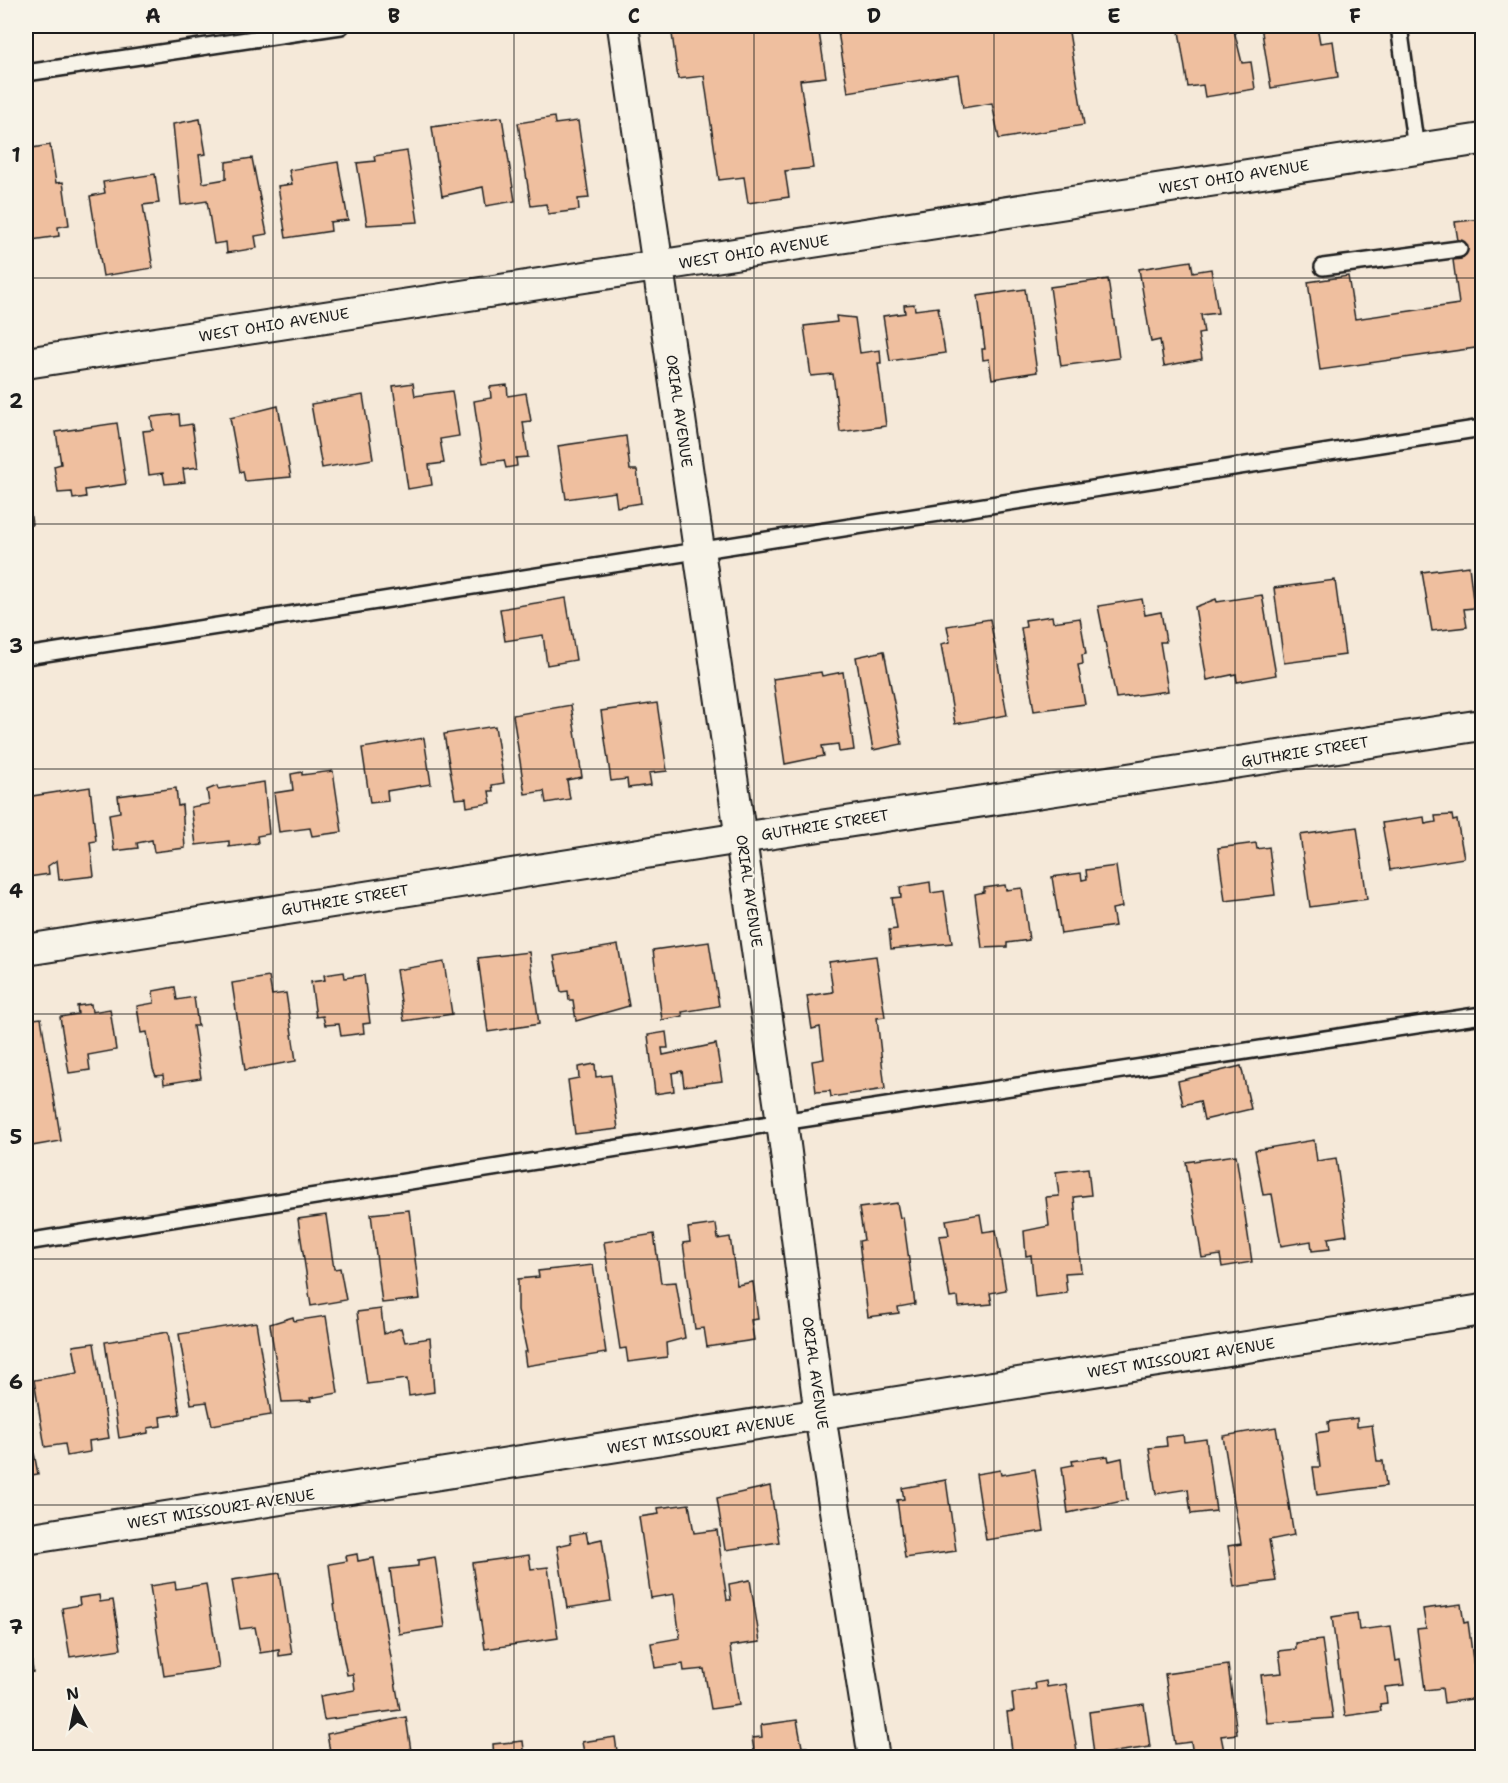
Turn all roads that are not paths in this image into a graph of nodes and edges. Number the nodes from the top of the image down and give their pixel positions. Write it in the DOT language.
graph roads {
  1 [pos="341,26"];
  2 [pos="623,26"];
  3 [pos="1400,26"];
  4 [pos="26,73"];
  5 [pos="1482,139"];
  6 [pos="1416,149"];
  7 [pos="1459,249"];
  8 [pos="658,267"];
  9 [pos="1323,267"];
  10 [pos="26,363"];
  11 [pos="1482,428"];
  12 [pos="699,550"];
  13 [pos="26,656"];
  14 [pos="1482,725"];
  15 [pos="741,838"];
  16 [pos="26,950"];
  17 [pos="1482,1015"];
  18 [pos="782,1122"];
  19 [pos="26,1242"];
  20 [pos="1482,1310"];
  21 [pos="820,1415"];
  22 [pos="26,1539"];
  23 [pos="874,1758"];
  1 -- 4 [label="lane"];
  2 -- 8 [label="street, ORIAL AVENUE"];
  3 -- 6 [label="lane"];
  5 -- 6 [label="street, WEST OHIO AVENUE"];
  6 -- 8 [label="street, WEST OHIO AVENUE"];
  7 -- 9 [label="lane"];
  8 -- 10 [label="street, WEST OHIO AVENUE"];
  8 -- 12 [label="street, ORIAL AVENUE"];
  11 -- 12 [label="lane"];
  12 -- 13 [label="lane"];
  12 -- 15 [label="street, ORIAL AVENUE"];
  14 -- 15 [label="street, GUTHRIE STREET"];
  15 -- 16 [label="street, GUTHRIE STREET"];
  15 -- 18 [label="street, ORIAL AVENUE"];
  17 -- 18 [label="lane"];
  18 -- 19 [label="lane"];
  18 -- 21 [label="street, ORIAL AVENUE"];
  20 -- 21 [label="street, WEST MISSOURI AVENUE"];
  21 -- 22 [label="street, WEST MISSOURI AVENUE"];
  21 -- 23 [label="street, ORIAL AVENUE"];
}
